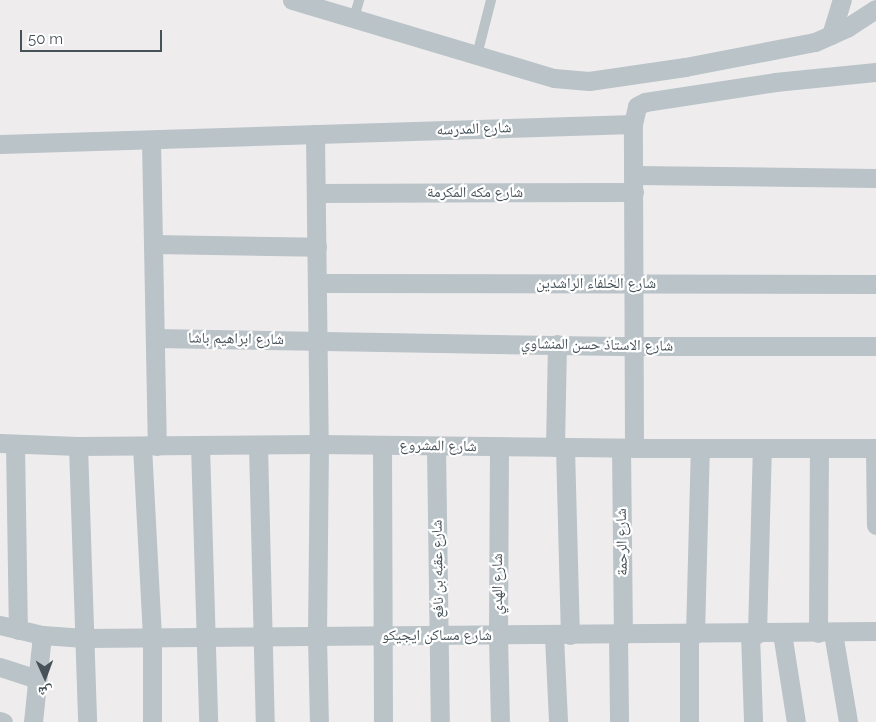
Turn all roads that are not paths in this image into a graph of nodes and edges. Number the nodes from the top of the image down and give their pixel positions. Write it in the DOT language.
graph roads {
  1 [pos="292,0"];
  2 [pos="359,0"];
  3 [pos="491,0"];
  4 [pos="842,0"];
  5 [pos="876,9"];
  6 [pos="354,18"];
  7 [pos="832,35"];
  8 [pos="477,55"];
  9 [pos="876,72"];
  10 [pos="633,124"];
  11 [pos="315,134"];
  12 [pos="151,140"];
  13 [pos="0,144"];
  14 [pos="876,178"];
  15 [pos="634,184"];
  16 [pos="316,193"];
  17 [pos="153,244"];
  18 [pos="316,247"];
  19 [pos="317,283"];
  20 [pos="876,284"];
  21 [pos="634,285"];
  22 [pos="155,338"];
  23 [pos="318,340"];
  24 [pos="557,344"];
  25 [pos="634,346"];
  26 [pos="876,346"];
  27 [pos="7,443"];
  28 [pos="319,444"];
  29 [pos="200,445"];
  30 [pos="258,445"];
  31 [pos="382,445"];
  32 [pos="78,446"];
  33 [pos="150,446"];
  34 [pos="436,446"];
  35 [pos="499,447"];
  36 [pos="560,447"];
  37 [pos="628,448"];
  38 [pos="700,448"];
  39 [pos="762,448"];
  40 [pos="820,448"];
  41 [pos="875,448"];
  42 [pos="876,525"];
  43 [pos="8,572"];
  44 [pos="9,628"];
  45 [pos="876,631"];
  46 [pos="782,633"];
  47 [pos="825,633"];
  48 [pos="692,634"];
  49 [pos="754,634"];
  50 [pos="42,635"];
  51 [pos="620,635"];
  52 [pos="439,636"];
  53 [pos="498,636"];
  54 [pos="562,636"];
  55 [pos="261,637"];
  56 [pos="316,637"];
  57 [pos="382,637"];
  58 [pos="85,638"];
  59 [pos="152,638"];
  60 [pos="206,638"];
  61 [pos="0,667"];
  62 [pos="38,680"];
  63 [pos="32,722"];
  64 [pos="87,722"];
  65 [pos="152,722"];
  66 [pos="208,722"];
  67 [pos="265,722"];
  68 [pos="319,722"];
  69 [pos="383,722"];
  70 [pos="440,722"];
  71 [pos="500,722"];
  72 [pos="558,722"];
  73 [pos="619,722"];
  74 [pos="689,722"];
  75 [pos="753,722"];
  76 [pos="796,722"];
  77 [pos="848,722"];
  1 -- 6 [label="street"];
  2 -- 6 [label="lane"];
  3 -- 8 [label="lane"];
  4 -- 7 [label="street"];
  5 -- 7 [label="street"];
  6 -- 8 [label="street"];
  7 -- 8 [label="street"];
  9 -- 10 [label="street"];
  10 -- 11 [label="street, شارع المدرسه"];
  10 -- 15 [label="street, شارع الرحمة"];
  11 -- 12 [label="street, شارع المدرسه"];
  11 -- 16 [label="street"];
  12 -- 13 [label="street, شارع المدرسه"];
  12 -- 17 [label="street"];
  14 -- 15 [label="street, شارع مكه المكرمة"];
  15 -- 16 [label="street, شارع مكه المكرمة"];
  15 -- 21 [label="street, شارع الرحمة"];
  16 -- 18 [label="street"];
  17 -- 18 [label="street"];
  17 -- 22 [label="street"];
  18 -- 19 [label="street"];
  19 -- 21 [label="street, شارع الخلفاء الراشدين"];
  19 -- 23 [label="street"];
  20 -- 21 [label="street, شارع الخلفاء الراشدين"];
  21 -- 25 [label="street, شارع الرحمة"];
  22 -- 23 [label="street, شارع ابراهيم باشا"];
  22 -- 33 [label="street"];
  23 -- 24 [label="street, شارع الاستاذ حسن المنشاوي"];
  23 -- 28 [label="street"];
  24 -- 25 [label="street, شارع الاستاذ حسن المنشاوي"];
  24 -- 36 [label="street"];
  25 -- 26 [label="street, شارع الاستاذ حسن المنشاوي"];
  25 -- 37 [label="street, شارع الرحمة"];
  27 -- 32 [label="street, شارع المشروع"];
  27 -- 43 [label="street"];
  28 -- 30 [label="street, شارع المشروع"];
  28 -- 31 [label="street, شارع المشروع"];
  28 -- 56 [label="street"];
  29 -- 30 [label="street, شارع المشروع"];
  29 -- 33 [label="street, شارع المشروع"];
  29 -- 60 [label="street"];
  30 -- 55 [label="street"];
  31 -- 34 [label="street, شارع المشروع"];
  31 -- 57 [label="street"];
  32 -- 33 [label="street, شارع المشروع"];
  32 -- 58 [label="street"];
  33 -- 59 [label="street"];
  34 -- 35 [label="street, شارع المشروع"];
  34 -- 52 [label="street, شارع عقبه بن نافع"];
  35 -- 36 [label="street, شارع المشروع"];
  35 -- 53 [label="street, شارع الهدي"];
  36 -- 37 [label="street, شارع المشروع"];
  36 -- 54 [label="street"];
  37 -- 38 [label="street, شارع المشروع"];
  37 -- 51 [label="street, شارع الرحمة"];
  38 -- 39 [label="street, شارع المشروع"];
  38 -- 48 [label="street"];
  39 -- 40 [label="street, شارع المشروع"];
  39 -- 49 [label="street"];
  40 -- 41 [label="street, شارع المشروع"];
  40 -- 47 [label="street"];
  41 -- 42 [label="street"];
  43 -- 44 [label="street"];
  44 -- 50 [label="street, شارع مساكن ايجيكو"];
  45 -- 47 [label="street, شارع مساكن ايجيكو"];
  46 -- 47 [label="street, شارع مساكن ايجيكو"];
  46 -- 49 [label="street, شارع مساكن ايجيكو"];
  46 -- 76 [label="street"];
  47 -- 77 [label="street"];
  48 -- 49 [label="street, شارع مساكن ايجيكو"];
  48 -- 51 [label="street, شارع مساكن ايجيكو"];
  48 -- 74 [label="street"];
  49 -- 75 [label="street"];
  50 -- 58 [label="street, شارع مساكن ايجيكو"];
  50 -- 62 [label="street"];
  51 -- 54 [label="street, شارع مساكن ايجيكو"];
  51 -- 73 [label="street, شارع الرحمة"];
  52 -- 53 [label="street, شارع مساكن ايجيكو"];
  52 -- 57 [label="street, شارع مساكن ايجيكو"];
  52 -- 70 [label="street, شارع عقبه بن نافع"];
  53 -- 54 [label="street, شارع مساكن ايجيكو"];
  53 -- 71 [label="street, شارع الهدي"];
  54 -- 72 [label="street"];
  55 -- 56 [label="street, شارع مساكن ايجيكو"];
  55 -- 60 [label="street, شارع مساكن ايجيكو"];
  55 -- 67 [label="street"];
  56 -- 57 [label="street, شارع مساكن ايجيكو"];
  56 -- 68 [label="street"];
  57 -- 69 [label="street"];
  58 -- 59 [label="street, شارع مساكن ايجيكو"];
  58 -- 64 [label="street"];
  59 -- 60 [label="street, شارع مساكن ايجيكو"];
  59 -- 65 [label="street"];
  60 -- 66 [label="street"];
  61 -- 62 [label="street"];
  62 -- 63 [label="street"];
}
